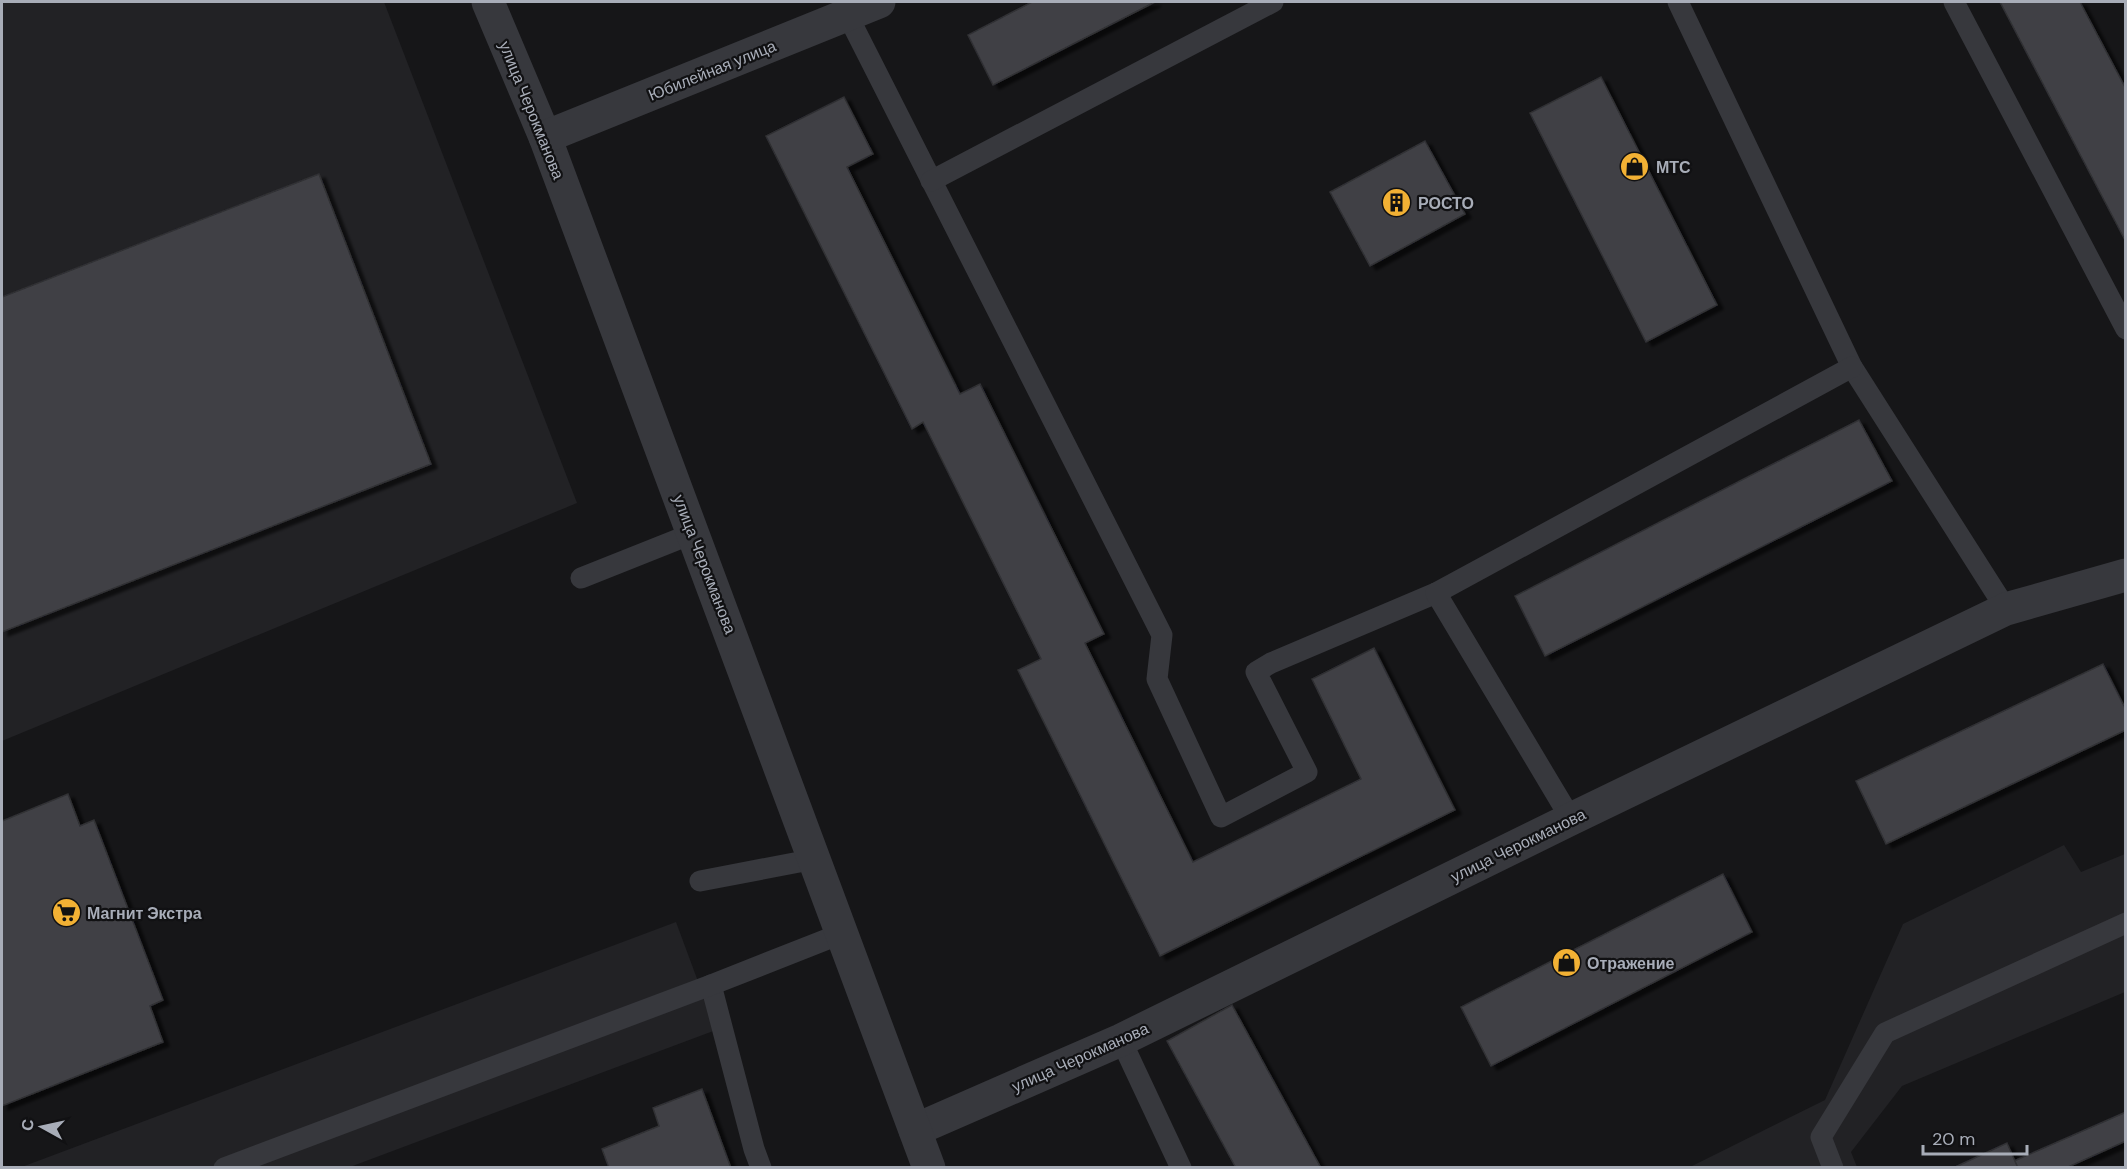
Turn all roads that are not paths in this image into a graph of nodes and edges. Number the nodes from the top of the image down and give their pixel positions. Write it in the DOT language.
graph roads {
  1 [pos="488,2"];
  2 [pos="879,2"];
  3 [pos="1273,2"];
  4 [pos="1678,2"];
  5 [pos="1954,2"];
  6 [pos="848,16"];
  7 [pos="545,137"];
  8 [pos="931,181"];
  9 [pos="2126,329"];
  10 [pos="1852,368"];
  11 [pos="694,533"];
  12 [pos="2126,575"];
  13 [pos="581,578"];
  14 [pos="1436,593"];
  15 [pos="2006,609"];
  16 [pos="1571,819"];
  17 [pos="815,859"];
  18 [pos="700,881"];
  19 [pos="2126,923"];
  20 [pos="843,933"];
  21 [pos="711,986"];
  22 [pos="1120,1040"];
  23 [pos="915,1130"];
  24 [pos="224,1167"];
  25 [pos="760,1167"];
  26 [pos="929,1167"];
  27 [pos="1181,1167"];
  28 [pos="1833,1167"];
  1 -- 7 [label="street, улица Черокманова"];
  2 -- 6 [label="street, Юбилейная улица"];
  3 -- 8 [label="lane"];
  4 -- 10 [label="lane"];
  5 -- 9 [label="lane"];
  6 -- 7 [label="street, Юбилейная улица"];
  6 -- 8 [label="lane"];
  7 -- 11 [label="street, улица Черокманова"];
  8 -- 14 [label="lane"];
  10 -- 14 [label="lane"];
  10 -- 15 [label="lane"];
  11 -- 13 [label="lane"];
  11 -- 17 [label="street, улица Черокманова"];
  12 -- 15 [label="street, улица Черокманова"];
  14 -- 16 [label="lane"];
  15 -- 16 [label="street, улица Черокманова"];
  16 -- 22 [label="street, улица Черокманова"];
  17 -- 18 [label="lane"];
  17 -- 20 [label="street, улица Черокманова"];
  19 -- 28 [label="lane"];
  20 -- 21 [label="lane"];
  20 -- 23 [label="street, улица Черокманова"];
  21 -- 24 [label="lane"];
  21 -- 25 [label="lane"];
  22 -- 23 [label="street, улица Черокманова"];
  22 -- 27 [label="lane"];
  23 -- 26 [label="street, улица Черокманова"];
}
